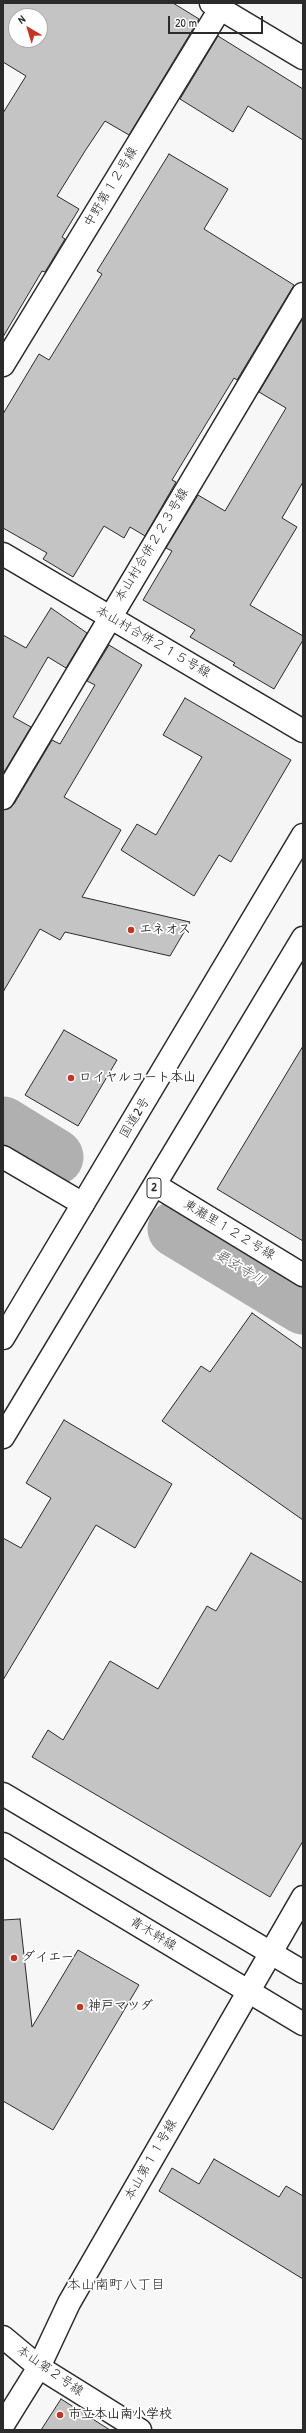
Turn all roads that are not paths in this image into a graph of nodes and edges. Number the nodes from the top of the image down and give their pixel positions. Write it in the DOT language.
graph roads {
  1 [pos="215,6"];
  2 [pos="303,58"];
  3 [pos="303,294"];
  4 [pos="3,365"];
  5 [pos="3,554"];
  6 [pos="109,617"];
  7 [pos="303,731"];
  8 [pos="3,798"];
  9 [pos="303,835"];
  10 [pos="303,938"];
  11 [pos="3,1157"];
  12 [pos="155,1185"];
  13 [pos="83,1204"];
  14 [pos="303,1275"];
  15 [pos="3,1338"];
  16 [pos="3,1437"];
  17 [pos="3,1794"];
  18 [pos="3,1844"];
  19 [pos="303,1897"];
  20 [pos="270,1953"];
  21 [pos="303,1972"];
  22 [pos="248,1991"];
  23 [pos="303,2024"];
  24 [pos="3,2337"];
  25 [pos="39,2367"];
  26 [pos="3,2425"];
  27 [pos="140,2430"];
  1 -- 2 [label="main road"];
  1 -- 4 [label="main road, 中野第１２号線"];
  3 -- 6 [label="main road, 本山村合併２２３号線"];
  5 -- 6 [label="main road, 本山村合併２１５号線"];
  6 -- 7 [label="main road, 本山村合併２１５号線"];
  6 -- 8 [label="main road, 本山村合併２２３号線"];
  9 -- 13 [label="main road, 国道2号"];
  10 -- 12 [label="main road, 2"];
  11 -- 13 [label="main road"];
  12 -- 14 [label="main road, 東灘里１２２号線"];
  12 -- 16 [label="main road, 2"];
  13 -- 15 [label="main road, 国道2号"];
  17 -- 20 [label="main road"];
  18 -- 22 [label="main road, 青木幹線"];
  19 -- 20 [label="main road, 本山第１１号線"];
  20 -- 21 [label="main road"];
  20 -- 22 [label="main road, 本山第１１号線"];
  22 -- 23 [label="main road, 青木幹線"];
  22 -- 25 [label="main road, 本山第１１号線"];
  24 -- 25 [label="main road, 本山第２号線"];
  25 -- 26 [label="main road, 本山第１１号線"];
  25 -- 27 [label="main road, 本山第２号線"];
}
